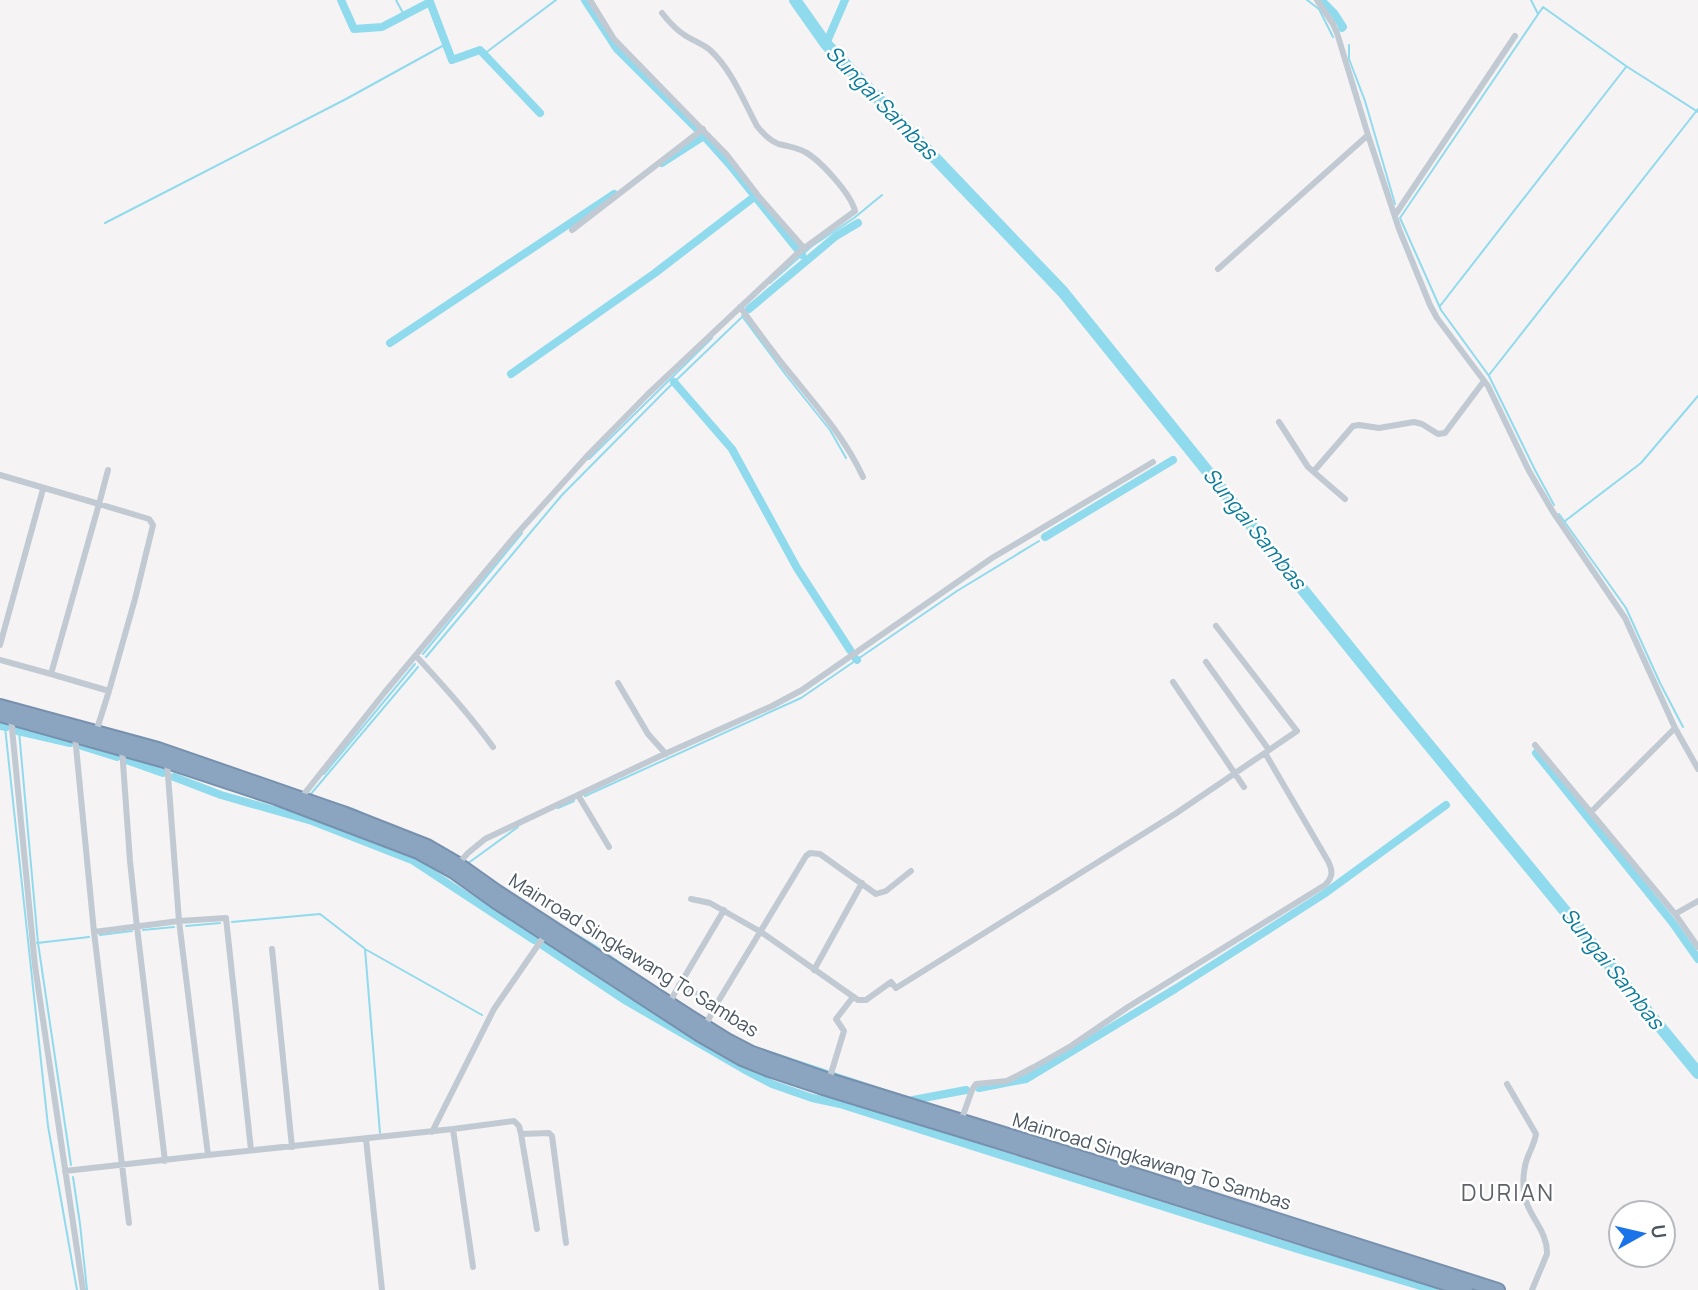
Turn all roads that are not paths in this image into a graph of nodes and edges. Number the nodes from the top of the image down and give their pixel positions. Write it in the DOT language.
graph roads {
  1 [pos="590,0"];
  2 [pos="1317,0"];
  3 [pos="662,13"];
  4 [pos="1516,36"];
  5 [pos="703,129"];
  6 [pos="1368,135"];
  7 [pos="1395,215"];
  8 [pos="572,230"];
  9 [pos="803,247"];
  10 [pos="1218,268"];
  11 [pos="740,307"];
  12 [pos="1484,381"];
  13 [pos="1279,422"];
  14 [pos="1153,462"];
  15 [pos="108,470"];
  16 [pos="1314,471"];
  17 [pos="0,475"];
  18 [pos="863,477"];
  19 [pos="43,489"];
  20 [pos="1345,499"];
  21 [pos="99,504"];
  22 [pos="1216,625"];
  23 [pos="0,645"];
  24 [pos="416,656"];
  25 [pos="0,660"];
  26 [pos="1206,662"];
  27 [pos="51,674"];
  28 [pos="1173,682"];
  29 [pos="618,683"];
  30 [pos="109,691"];
  31 [pos="0,706"];
  32 [pos="5,717"];
  33 [pos="1675,728"];
  34 [pos="96,732"];
  35 [pos="75,736"];
  36 [pos="1535,746"];
  37 [pos="493,747"];
  38 [pos="122,749"];
  39 [pos="1267,752"];
  40 [pos="666,754"];
  41 [pos="167,762"];
  42 [pos="1698,769"];
  43 [pos="1235,773"];
  44 [pos="1244,787"];
  45 [pos="578,795"];
  46 [pos="301,798"];
  47 [pos="1591,812"];
  48 [pos="341,818"];
  49 [pos="609,847"];
  50 [pos="458,864"];
  51 [pos="911,870"];
  52 [pos="862,883"];
  53 [pos="691,899"];
  54 [pos="1698,901"];
  55 [pos="724,910"];
  56 [pos="1675,914"];
  57 [pos="179,922"];
  58 [pos="137,927"];
  59 [pos="94,932"];
  60 [pos="761,932"];
  61 [pos="545,935"];
  62 [pos="1697,944"];
  63 [pos="272,949"];
  64 [pos="582,953"];
  65 [pos="814,970"];
  66 [pos="680,985"];
  67 [pos="852,997"];
  68 [pos="669,1003"];
  69 [pos="716,1005"];
  70 [pos="705,1026"];
  71 [pos="829,1080"];
  72 [pos="1507,1084"];
  73 [pos="925,1114"];
  74 [pos="961,1122"];
  75 [pos="453,1129"];
  76 [pos="432,1132"];
  77 [pos="521,1134"];
  78 [pos="366,1139"];
  79 [pos="292,1147"];
  80 [pos="251,1150"];
  81 [pos="208,1155"];
  82 [pos="165,1161"];
  83 [pos="122,1166"];
  84 [pos="65,1171"];
  85 [pos="129,1223"];
  86 [pos="537,1229"];
  87 [pos="566,1243"];
  88 [pos="1370,1255"];
  89 [pos="474,1267"];
  90 [pos="83,1290"];
  91 [pos="382,1290"];
  92 [pos="1466,1290"];
  93 [pos="1497,1290"];
  94 [pos="1532,1290"];
  1 -- 5 [label="street"];
  2 -- 6 [label="street"];
  3 -- 9 [label="street"];
  4 -- 7 [label="street"];
  5 -- 8 [label="street"];
  5 -- 9 [label="street"];
  6 -- 7 [label="street"];
  6 -- 10 [label="street"];
  7 -- 12 [label="street"];
  9 -- 11 [label="street"];
  11 -- 18 [label="street"];
  11 -- 24 [label="street"];
  12 -- 16 [label="street"];
  12 -- 33 [label="street"];
  13 -- 16 [label="street"];
  14 -- 40 [label="street"];
  15 -- 21 [label="street"];
  16 -- 20 [label="street"];
  17 -- 19 [label="street"];
  19 -- 21 [label="street"];
  19 -- 23 [label="street"];
  21 -- 27 [label="street"];
  21 -- 30 [label="street"];
  22 -- 39 [label="street"];
  24 -- 37 [label="street"];
  24 -- 46 [label="street"];
  25 -- 27 [label="street"];
  26 -- 39 [label="street"];
  27 -- 30 [label="street"];
  28 -- 43 [label="street"];
  29 -- 40 [label="street"];
  30 -- 34 [label="street"];
  31 -- 34 [label="highway, Mainroad Singkawang To Sambas"];
  32 -- 35 [label="highway, Mainroad Singkawang To Sambas"];
  32 -- 84 [label="street"];
  33 -- 42 [label="street"];
  33 -- 47 [label="street"];
  34 -- 46 [label="highway, Mainroad Singkawang To Sambas"];
  35 -- 38 [label="highway, Mainroad Singkawang To Sambas"];
  35 -- 59 [label="street"];
  36 -- 47 [label="street"];
  38 -- 41 [label="highway, Mainroad Singkawang To Sambas"];
  38 -- 58 [label="street"];
  39 -- 43 [label="street"];
  39 -- 74 [label="street"];
  40 -- 45 [label="street"];
  41 -- 48 [label="highway, Mainroad Singkawang To Sambas"];
  41 -- 57 [label="street"];
  43 -- 44 [label="street"];
  43 -- 67 [label="street"];
  45 -- 49 [label="street"];
  45 -- 50 [label="street"];
  46 -- 48 [label="highway, Mainroad Singkawang To Sambas"];
  47 -- 56 [label="street"];
  48 -- 50 [label="highway, Mainroad Singkawang To Sambas"];
  48 -- 61 [label="highway, Mainroad Singkawang To Sambas"];
  50 -- 64 [label="highway, Mainroad Singkawang To Sambas"];
  51 -- 52 [label="street"];
  52 -- 60 [label="street"];
  52 -- 65 [label="street"];
  53 -- 55 [label="street"];
  54 -- 56 [label="street"];
  55 -- 60 [label="street"];
  55 -- 66 [label="street"];
  56 -- 62 [label="street"];
  57 -- 58 [label="street"];
  57 -- 80 [label="street"];
  57 -- 81 [label="street"];
  58 -- 59 [label="street"];
  58 -- 82 [label="street"];
  59 -- 83 [label="street"];
  60 -- 65 [label="street"];
  60 -- 69 [label="street"];
  61 -- 64 [label="highway, Mainroad Singkawang To Sambas"];
  61 -- 76 [label="street"];
  63 -- 79 [label="street"];
  64 -- 68 [label="highway, Mainroad Singkawang To Sambas"];
  64 -- 73 [label="highway, Mainroad Singkawang To Sambas"];
  65 -- 67 [label="street"];
  66 -- 68 [label="street"];
  66 -- 69 [label="street"];
  67 -- 71 [label="street"];
  68 -- 70 [label="highway, Mainroad Singkawang To Sambas"];
  69 -- 70 [label="street"];
  70 -- 71 [label="highway, Mainroad Singkawang To Sambas"];
  71 -- 73 [label="highway, Mainroad Singkawang To Sambas"];
  72 -- 94 [label="street"];
  73 -- 74 [label="highway, Mainroad Singkawang To Sambas"];
  73 -- 88 [label="highway, Mainroad Singkawang To Sambas"];
  74 -- 88 [label="highway, Mainroad Singkawang To Sambas"];
  75 -- 76 [label="street"];
  75 -- 77 [label="street"];
  75 -- 89 [label="street"];
  76 -- 78 [label="street"];
  77 -- 86 [label="street"];
  77 -- 87 [label="street"];
  78 -- 79 [label="street"];
  78 -- 91 [label="street"];
  79 -- 80 [label="street"];
  80 -- 81 [label="street"];
  81 -- 82 [label="street"];
  82 -- 83 [label="street"];
  83 -- 84 [label="street"];
  83 -- 85 [label="street"];
  84 -- 90 [label="street"];
  88 -- 92 [label="highway, Mainroad Singkawang To Sambas"];
  88 -- 93 [label="highway, Mainroad Singkawang To Sambas"];
}
